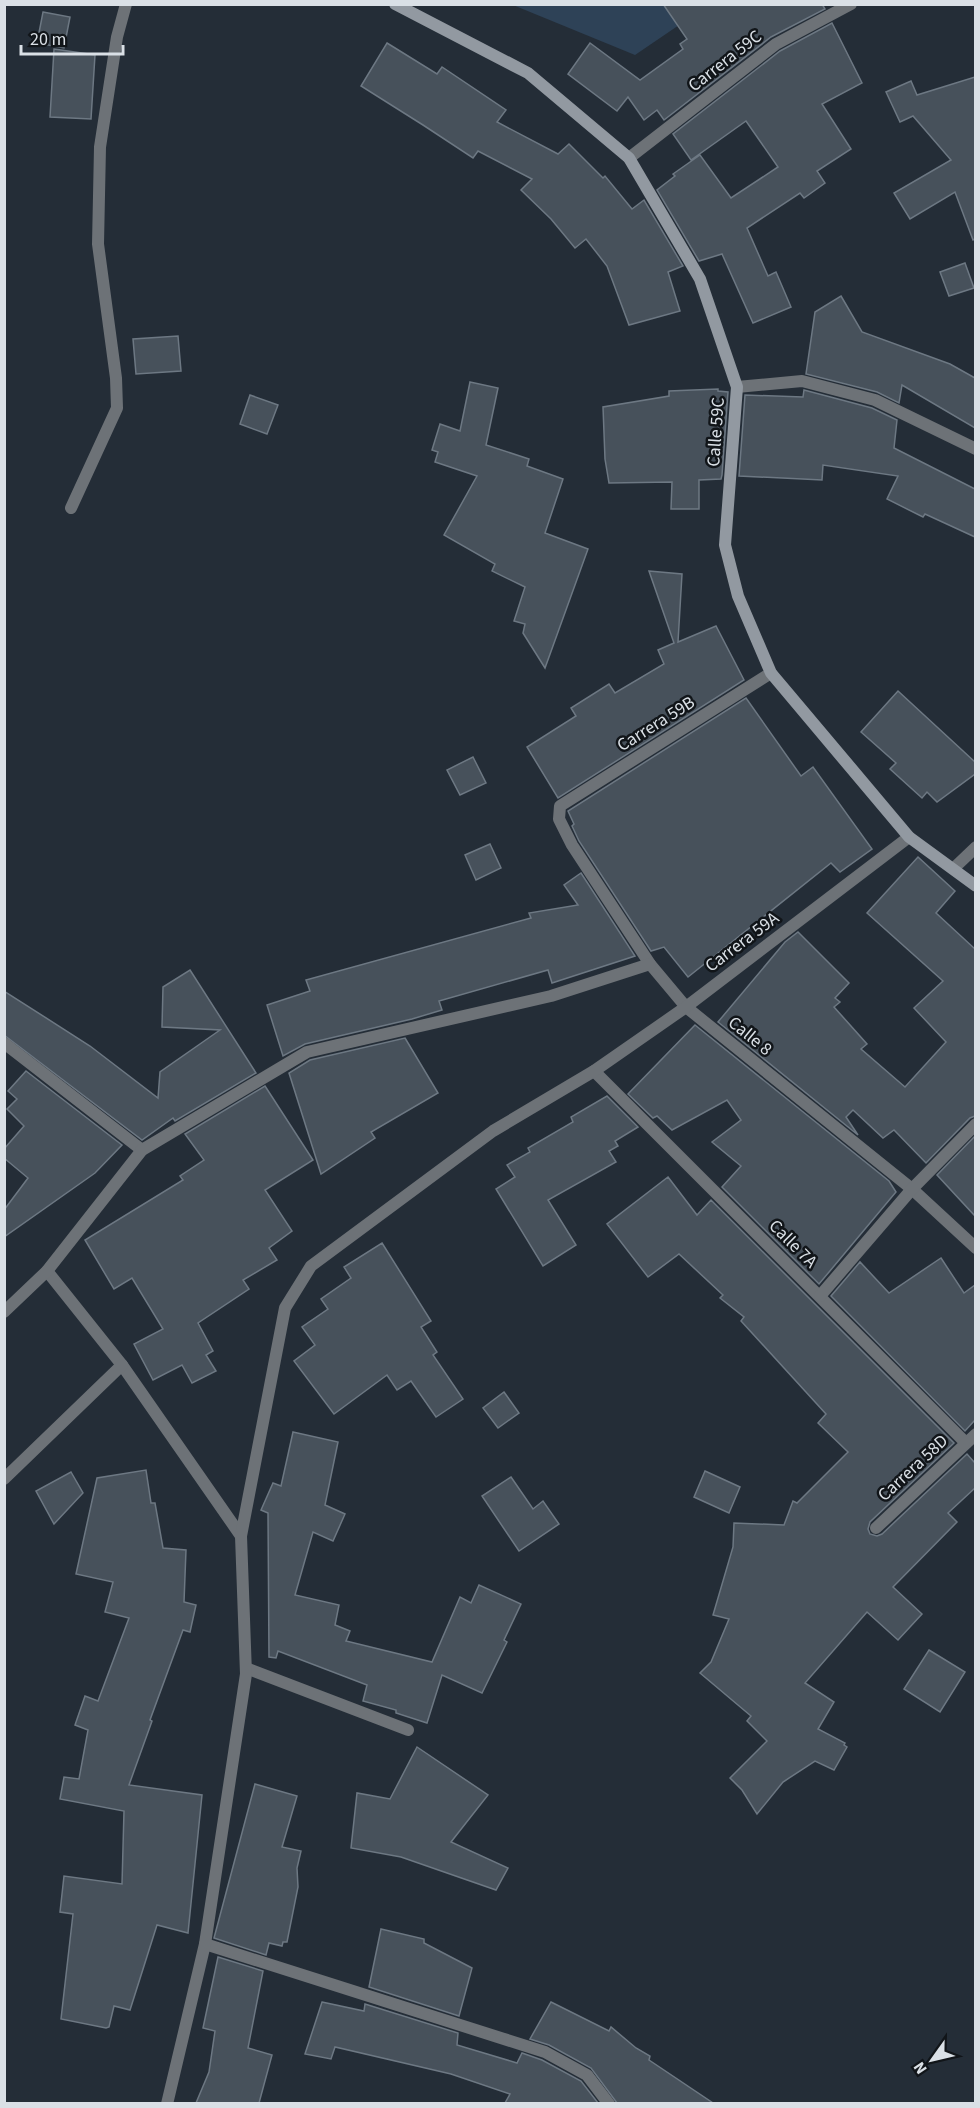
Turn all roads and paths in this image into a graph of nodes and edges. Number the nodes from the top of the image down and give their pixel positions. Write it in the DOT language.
graph roads {
  1 [pos="126,4"];
  2 [pos="395,4"];
  3 [pos="851,4"];
  4 [pos="629,158"];
  5 [pos="737,387"];
  6 [pos="975,449"];
  7 [pos="71,508"];
  8 [pos="771,673"];
  9 [pos="560,806"];
  10 [pos="909,837"];
  11 [pos="975,847"];
  12 [pos="954,868"];
  13 [pos="975,886"];
  14 [pos="650,964"];
  15 [pos="686,1007"];
  16 [pos="4,1043"];
  17 [pos="594,1071"];
  18 [pos="975,1124"];
  19 [pos="142,1150"];
  20 [pos="912,1189"];
  21 [pos="975,1248"];
  22 [pos="47,1271"];
  23 [pos="819,1296"];
  24 [pos="4,1312"];
  25 [pos="122,1365"];
  26 [pos="975,1434"];
  27 [pos="966,1443"];
  28 [pos="4,1479"];
  29 [pos="876,1528"];
  30 [pos="241,1536"];
  31 [pos="246,1668"];
  32 [pos="408,1730"];
  33 [pos="205,1944"];
  34 [pos="167,2103"];
  35 [pos="609,2103"];
  1 -- 7 [label="street"];
  2 -- 4 [label="street, Calle 59C"];
  3 -- 4 [label="street, Carrera 59C"];
  4 -- 5 [label="street, Calle 59C"];
  5 -- 6 [label="street"];
  5 -- 8 [label="street, Calle 59C"];
  8 -- 9 [label="street, Carrera 59B"];
  8 -- 10 [label="street, Calle 59C"];
  9 -- 14 [label="street, Calle 8"];
  10 -- 12 [label="street, Calle 59C"];
  10 -- 15 [label="street, Carrera 59A"];
  11 -- 12 [label="street"];
  12 -- 13 [label="street, Calle 59C"];
  14 -- 15 [label="street, Calle 8"];
  14 -- 19 [label="street"];
  15 -- 17 [label="street, Carrera 59A"];
  15 -- 20 [label="street, Calle 8"];
  16 -- 19 [label="street"];
  17 -- 23 [label="street, Calle 7A"];
  17 -- 30 [label="street, Carrera 59A"];
  18 -- 20 [label="street"];
  19 -- 22 [label="street"];
  20 -- 21 [label="street, Calle 8"];
  20 -- 23 [label="street"];
  22 -- 24 [label="street"];
  22 -- 25 [label="street"];
  23 -- 27 [label="street, Calle 7A"];
  25 -- 28 [label="street"];
  25 -- 30 [label="street"];
  26 -- 27 [label="street, Carrera 58D"];
  27 -- 29 [label="street, Carrera 58D"];
  30 -- 31 [label="street, Carrera 59A"];
  31 -- 32 [label="street"];
  31 -- 33 [label="street, Carrera 59A"];
  33 -- 34 [label="street, Carrera 59A"];
  33 -- 35 [label="street"];
}
